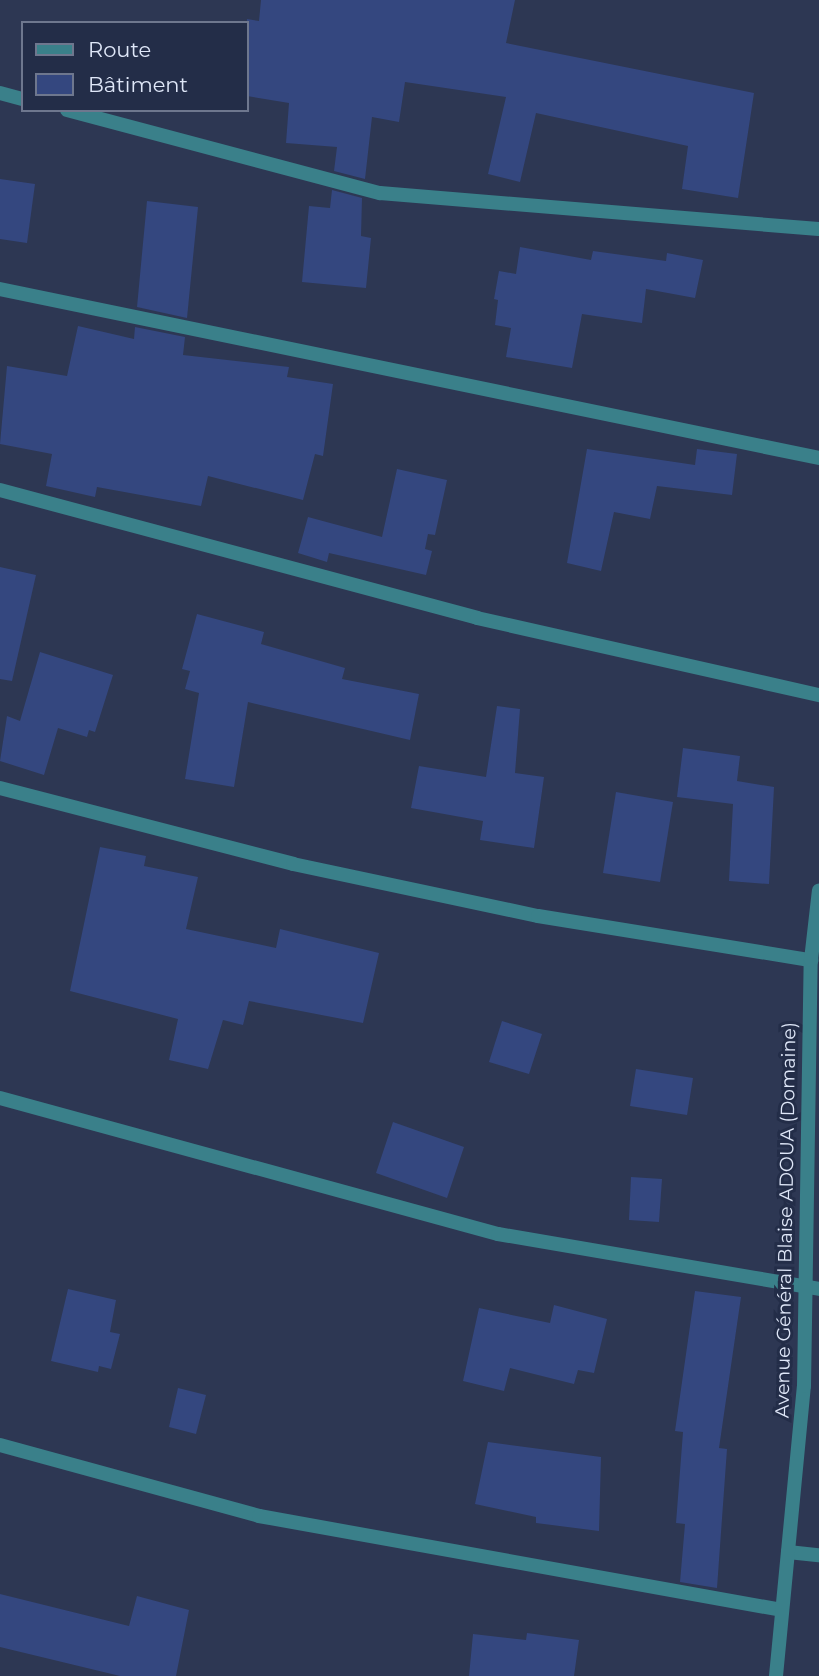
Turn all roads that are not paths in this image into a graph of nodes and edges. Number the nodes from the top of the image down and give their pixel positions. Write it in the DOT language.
graph roads {
  1 [pos="0,93"];
  2 [pos="21,98"];
  3 [pos="75,112"];
  4 [pos="819,229"];
  5 [pos="0,289"];
  6 [pos="819,458"];
  7 [pos="0,490"];
  8 [pos="819,695"];
  9 [pos="0,788"];
  10 [pos="819,890"];
  11 [pos="811,960"];
  12 [pos="814,1051"];
  13 [pos="0,1098"];
  14 [pos="812,1288"];
  15 [pos="0,1445"];
  16 [pos="788,1552"];
  17 [pos="819,1555"];
  18 [pos="782,1610"];
  19 [pos="776,1676"];
  1 -- 2 [label="street"];
  3 -- 4 [label="street"];
  5 -- 6 [label="street"];
  7 -- 8 [label="street"];
  9 -- 11 [label="street"];
  10 -- 11 [label="street, Avenue Général Blaise ADOUA (Domaine)"];
  11 -- 12 [label="street, Avenue Général Blaise ADOUA (Domaine)"];
  12 -- 14 [label="street, Avenue Général Blaise ADOUA (Domaine)"];
  13 -- 14 [label="street"];
  14 -- 16 [label="street, Avenue Général Blaise ADOUA (Domaine)"];
  15 -- 18 [label="street"];
  16 -- 17 [label="street"];
  16 -- 18 [label="street, Avenue Général Blaise ADOUA (Domaine)"];
  18 -- 19 [label="street, Avenue Général Blaise ADOUA (Domaine)"];
}
